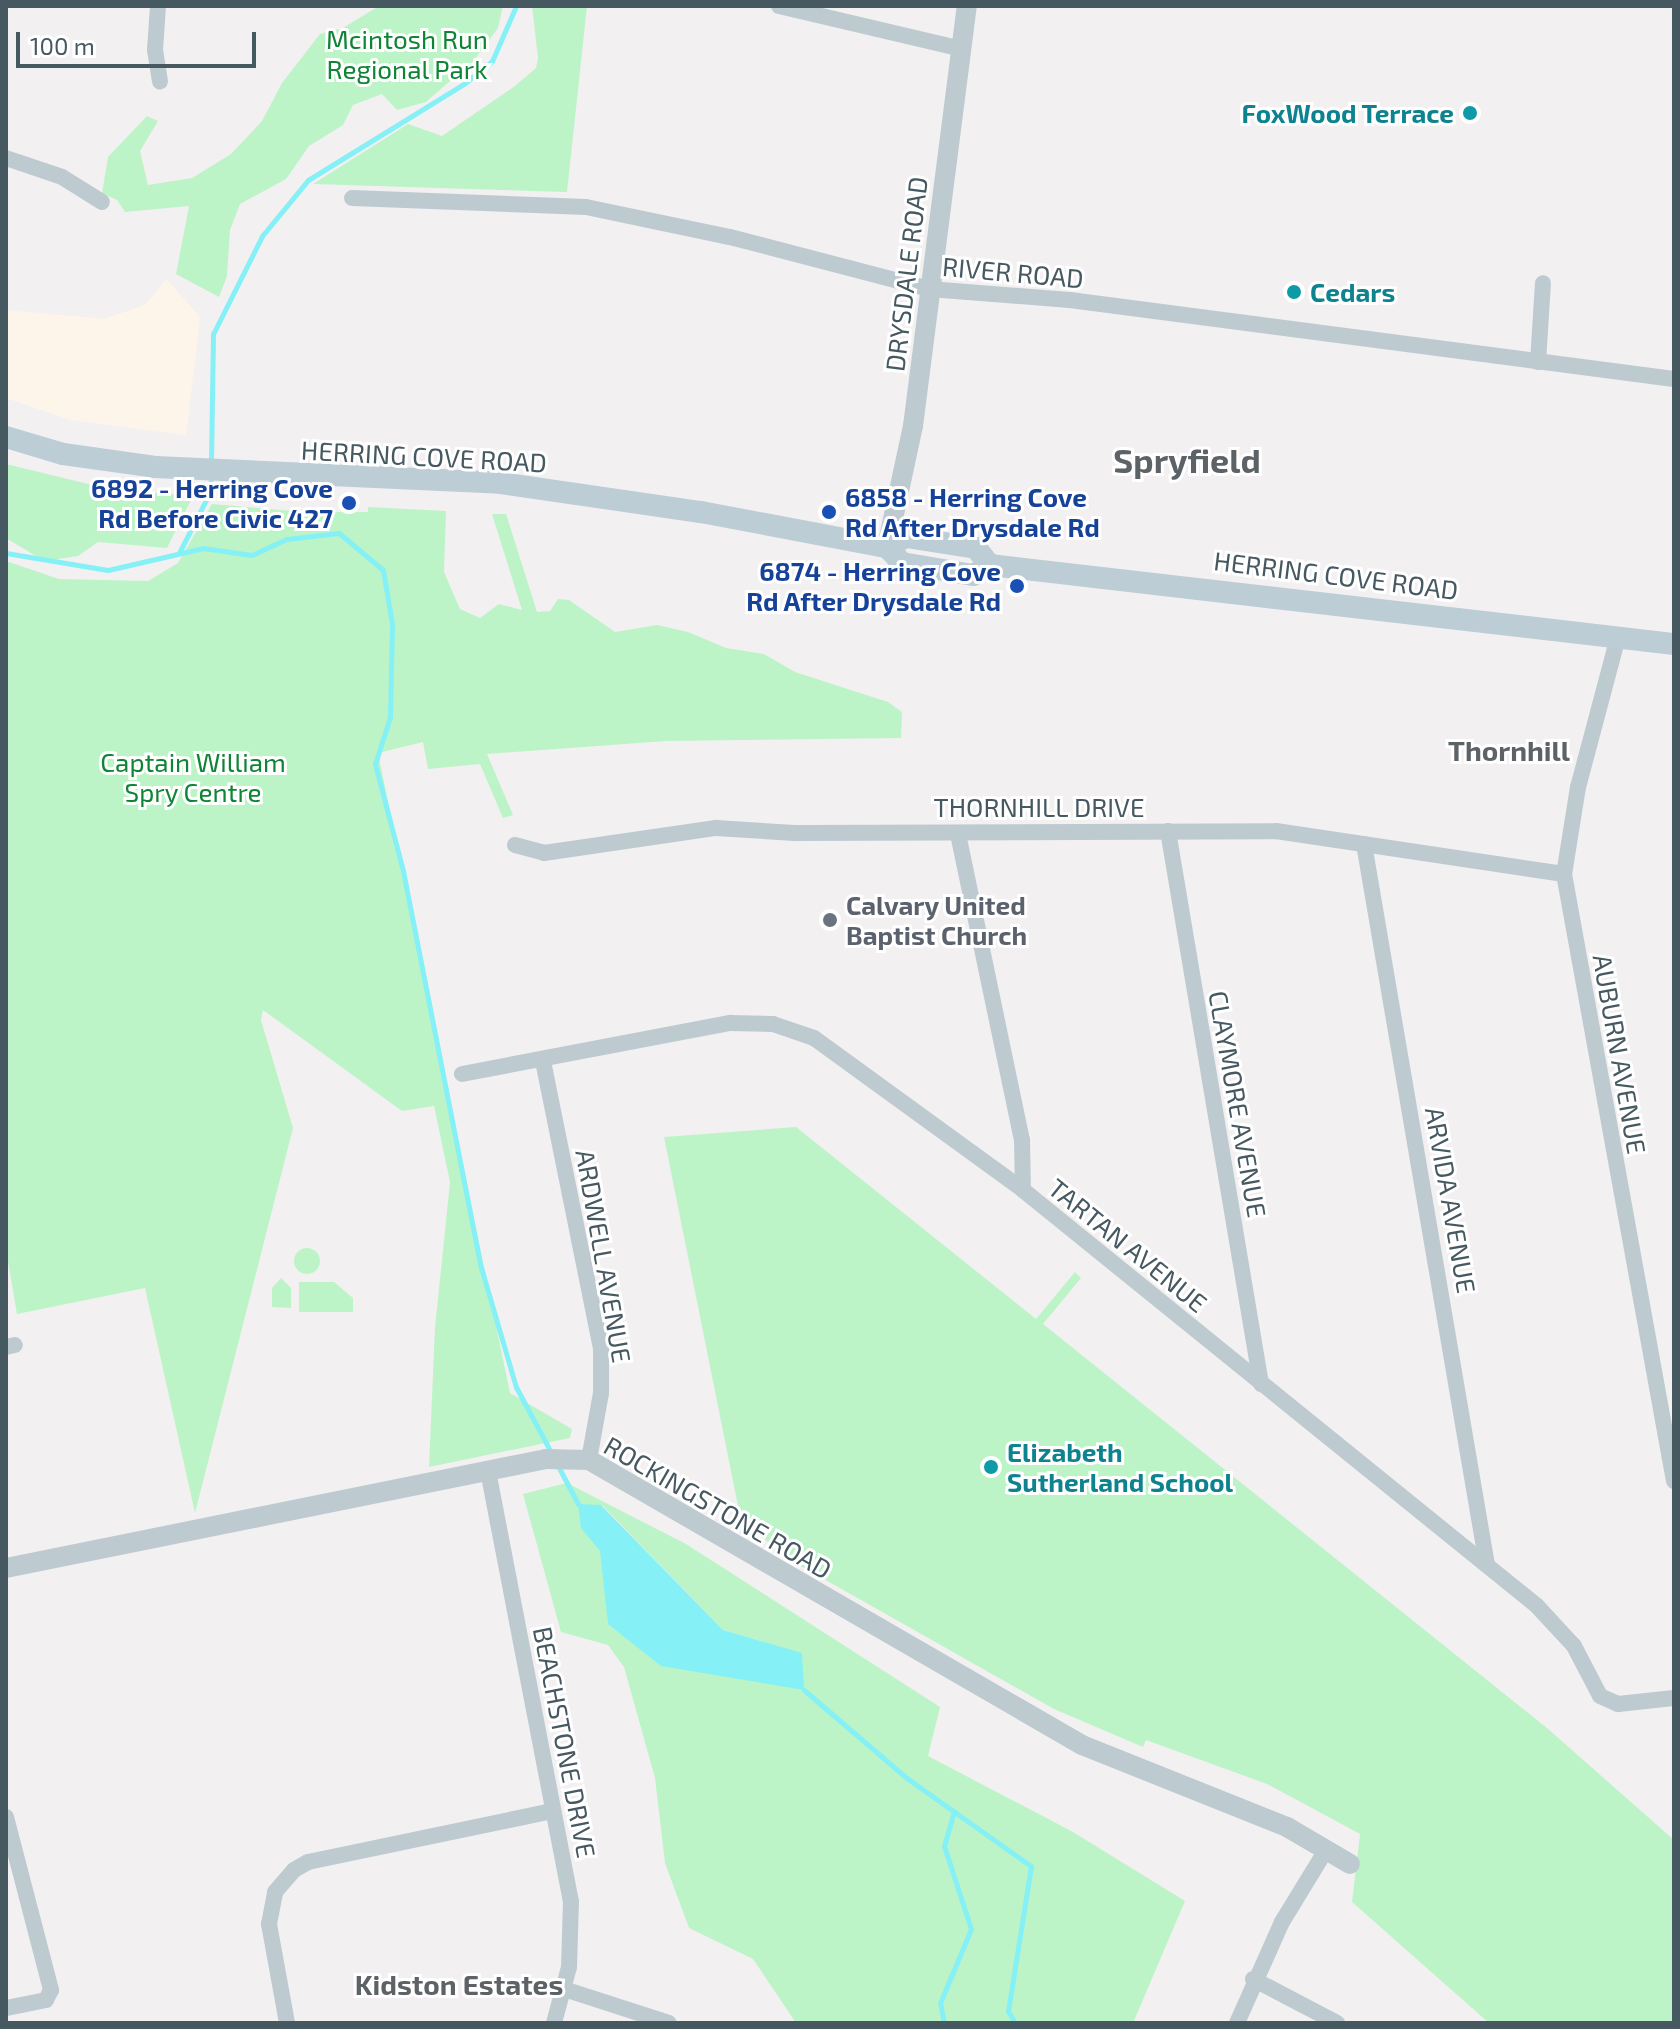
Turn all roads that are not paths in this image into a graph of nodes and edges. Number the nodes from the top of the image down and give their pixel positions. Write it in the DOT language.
graph roads {
  1 [pos="158,6"];
  2 [pos="779,6"];
  3 [pos="967,6"];
  4 [pos="962,49"];
  5 [pos="160,82"];
  6 [pos="6,158"];
  7 [pos="352,198"];
  8 [pos="102,202"];
  9 [pos="1543,283"];
  10 [pos="929,289"];
  11 [pos="1538,362"];
  12 [pos="1674,379"];
  13 [pos="6,437"];
  14 [pos="887,547"];
  15 [pos="1618,637"];
  16 [pos="1674,644"];
  17 [pos="1168,831"];
  18 [pos="958,834"];
  19 [pos="1364,844"];
  20 [pos="515,845"];
  21 [pos="1564,874"];
  22 [pos="543,1061"];
  23 [pos="462,1074"];
  24 [pos="1023,1190"];
  25 [pos="1261,1384"];
  26 [pos="589,1460"];
  27 [pos="488,1471"];
  28 [pos="1674,1481"];
  29 [pos="1487,1565"];
  30 [pos="6,1568"];
  31 [pos="1674,1698"];
  32 [pos="553,1811"];
  33 [pos="6,1817"];
  34 [pos="1326,1850"];
  35 [pos="1350,1864"];
  36 [pos="1253,1979"];
  37 [pos="564,1989"];
  38 [pos="6,2008"];
  39 [pos="287,2023"];
  40 [pos="554,2023"];
  41 [pos="669,2023"];
  42 [pos="1237,2023"];
  43 [pos="1337,2023"];
  1 -- 5 [label="street"];
  2 -- 4 [label="street"];
  3 -- 4 [label="street, DRYSDALE ROAD"];
  4 -- 10 [label="street, DRYSDALE ROAD"];
  6 -- 8 [label="street"];
  7 -- 10 [label="street, RIVER ROAD"];
  9 -- 11 [label="street"];
  10 -- 11 [label="street, RIVER ROAD"];
  10 -- 14 [label="street, DRYSDALE ROAD"];
  11 -- 12 [label="street, RIVER ROAD"];
  13 -- 14 [label="main road, HERRING COVE ROAD"];
  14 -- 15 [label="main road, HERRING COVE ROAD"];
  15 -- 16 [label="main road, HERRING COVE ROAD"];
  15 -- 21 [label="street, AUBURN AVENUE"];
  17 -- 18 [label="street, THORNHILL DRIVE"];
  17 -- 19 [label="street, THORNHILL DRIVE"];
  17 -- 25 [label="street, CLAYMORE AVENUE"];
  18 -- 20 [label="street, THORNHILL DRIVE"];
  18 -- 24 [label="street"];
  19 -- 21 [label="street, THORNHILL DRIVE"];
  19 -- 29 [label="street, ARVIDA AVENUE"];
  21 -- 28 [label="street, AUBURN AVENUE"];
  22 -- 23 [label="street, TARTAN AVENUE"];
  22 -- 24 [label="street, TARTAN AVENUE"];
  22 -- 26 [label="street, ARDWELL AVENUE"];
  24 -- 25 [label="street, TARTAN AVENUE"];
  25 -- 29 [label="street, TARTAN AVENUE"];
  26 -- 27 [label="street, ROCKINGSTONE ROAD"];
  26 -- 34 [label="street, ROCKINGSTONE ROAD"];
  27 -- 30 [label="street, ROCKINGSTONE ROAD"];
  27 -- 32 [label="street, BEACHSTONE DRIVE"];
  29 -- 31 [label="street, TARTAN AVENUE"];
  32 -- 37 [label="street, BEACHSTONE DRIVE"];
  32 -- 39 [label="street"];
  33 -- 38 [label="street"];
  34 -- 35 [label="street, ROCKINGSTONE ROAD"];
  34 -- 36 [label="street"];
  36 -- 42 [label="street"];
  36 -- 43 [label="street"];
  37 -- 40 [label="street, BEACHSTONE DRIVE"];
  37 -- 41 [label="street"];
}
